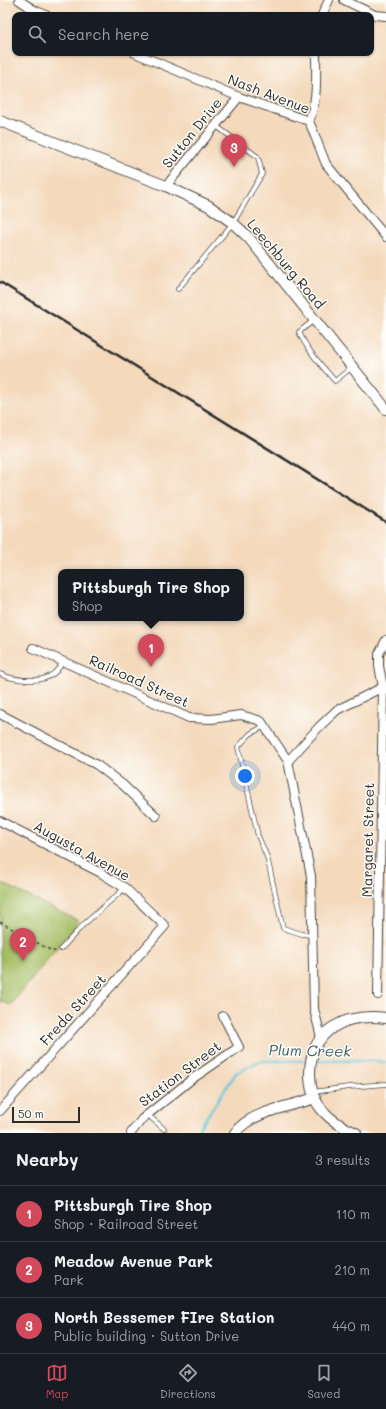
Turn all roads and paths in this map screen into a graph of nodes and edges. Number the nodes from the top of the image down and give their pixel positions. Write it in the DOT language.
graph roads {
  1 [pos="18,0"];
  2 [pos="329,0"];
  3 [pos="344,0"];
  4 [pos="39,12"];
  5 [pos="323,12"];
  6 [pos="370,12"];
  7 [pos="374,14"];
  8 [pos="386,16"];
  9 [pos="142,56"];
  10 [pos="316,56"];
  11 [pos="239,97"];
  12 [pos="0,121"];
  13 [pos="309,121"];
  14 [pos="215,125"];
  15 [pos="166,186"];
  16 [pos="233,223"];
  17 [pos="386,237"];
  18 [pos="178,289"];
  19 [pos="314,319"];
  20 [pos="352,367"];
  21 [pos="386,409"];
  22 [pos="386,640"];
  23 [pos="33,648"];
  24 [pos="64,662"];
  25 [pos="0,674"];
  26 [pos="385,687"];
  27 [pos="0,714"];
  28 [pos="264,726"];
  29 [pos="288,761"];
  30 [pos="156,816"];
  31 [pos="0,821"];
  32 [pos="125,888"];
  33 [pos="383,918"];
  34 [pos="0,922"];
  35 [pos="165,926"];
  36 [pos="312,935"];
  37 [pos="61,949"];
  38 [pos="378,995"];
  39 [pos="223,1016"];
  40 [pos="386,1018"];
  41 [pos="321,1037"];
  42 [pos="386,1084"];
  43 [pos="314,1095"];
  44 [pos="0,1112"];
  45 [pos="148,1114"];
  46 [pos="164,1129"];
  47 [pos="131,1133"];
  48 [pos="235,1133"];
  49 [pos="356,1133"];
  1 -- 4 [label="street"];
  2 -- 5 [label="street"];
  3 -- 6 [label="street"];
  7 -- 8 [label="street"];
  9 -- 11 [label="street, Nash Avenue"];
  10 -- 13 [label="street"];
  11 -- 13 [label="street, Nash Avenue"];
  11 -- 14 [label="street, Sutton Drive"];
  12 -- 15 [label="street, Leechburg Road"];
  13 -- 17 [label="street, Nash Avenue"];
  14 -- 15 [label="street, Sutton Drive"];
  14 -- 16 [label="lane"];
  15 -- 16 [label="street, Leechburg Road"];
  16 -- 18 [label="lane"];
  16 -- 19 [label="street, Leechburg Road"];
  19 -- 20 [label="street, Leechburg Road"];
  19 -- 20 [label="lane"];
  20 -- 21 [label="street, Leechburg Road"];
  22 -- 26 [label="street, Margaret Street"];
  23 -- 24 [label="street, Railroad Street"];
  24 -- 25 [label="lane"];
  24 -- 28 [label="street, Railroad Street"];
  26 -- 29 [label="street"];
  26 -- 33 [label="street, Margaret Street"];
  27 -- 30 [label="street"];
  28 -- 29 [label="street, Railroad Street"];
  28 -- 36 [label="lane"];
  29 -- 36 [label="street, Railroad Street"];
  31 -- 32 [label="street, Augusta Avenue"];
  32 -- 35 [label="street, Augusta Avenue"];
  32 -- 37 [label="lane"];
  33 -- 38 [label="street, Margaret Street"];
  34 -- 37 [label="path"];
  35 -- 44 [label="street, Freda Street"];
  36 -- 41 [label="street, Railroad Street"];
  39 -- 45 [label="street, Station Street"];
  40 -- 41 [label="street"];
  41 -- 43 [label="street"];
  42 -- 43 [label="lane"];
  43 -- 48 [label="street"];
  43 -- 49 [label="street"];
  45 -- 46 [label="lane"];
  45 -- 47 [label="street, Station Street"];
}
